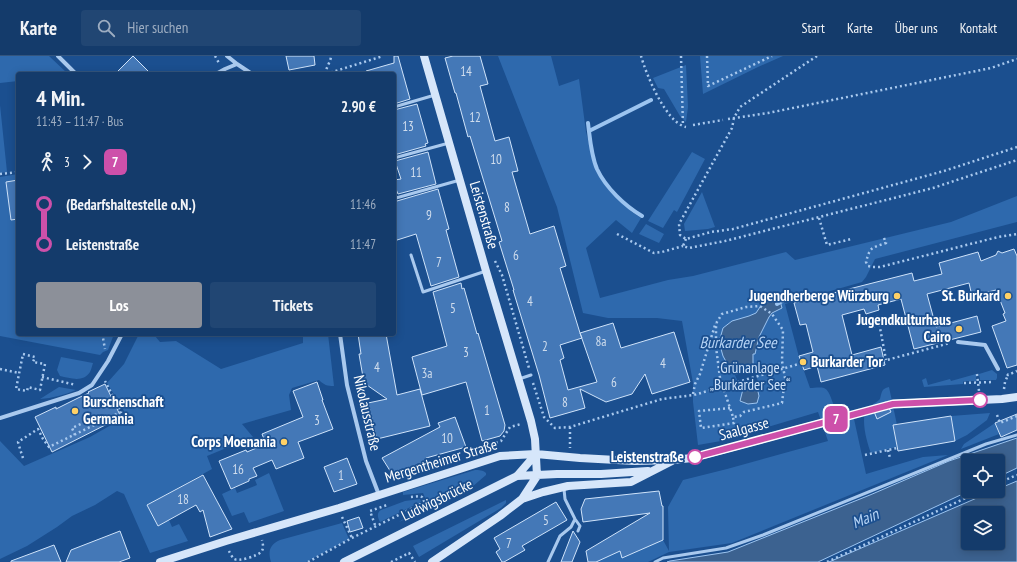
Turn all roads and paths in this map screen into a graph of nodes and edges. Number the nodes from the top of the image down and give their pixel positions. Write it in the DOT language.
graph roads {
  1 [pos="58,56"];
  2 [pos="227,56"];
  3 [pos="331,56"];
  4 [pos="383,56"];
  5 [pos="424,56"];
  6 [pos="641,56"];
  7 [pos="681,56"];
  8 [pos="707,56"];
  9 [pos="772,56"];
  10 [pos="817,56"];
  11 [pos="1017,59"];
  12 [pos="237,64"];
  13 [pos="74,72"];
  14 [pos="220,72"];
  15 [pos="249,72"];
  16 [pos="325,72"];
  17 [pos="332,72"];
  18 [pos="435,95"];
  19 [pos="396,106"];
  20 [pos="734,118"];
  21 [pos="728,119"];
  22 [pos="723,120"];
  23 [pos="693,125"];
  24 [pos="449,143"];
  25 [pos="1017,147"];
  26 [pos="396,157"];
  27 [pos="1017,160"];
  28 [pos="16,172"];
  29 [pos="0,174"];
  30 [pos="460,180"];
  31 [pos="396,198"];
  32 [pos="819,218"];
  33 [pos="618,234"];
  34 [pos="1017,234"];
  35 [pos="686,238"];
  36 [pos="884,238"];
  37 [pos="852,239"];
  38 [pos="682,246"];
  39 [pos="411,255"];
  40 [pos="486,271"];
  41 [pos="716,323"];
  42 [pos="874,328"];
  43 [pos="121,336"];
  44 [pos="340,336"];
  45 [pos="958,342"];
  46 [pos="802,363"];
  47 [pos="0,369"];
  48 [pos="998,369"];
  49 [pos="19,373"];
  50 [pos="977,374"];
  51 [pos="531,375"];
  52 [pos="42,377"];
  53 [pos="519,379"];
  54 [pos="978,382"];
  55 [pos="994,382"];
  56 [pos="106,383"];
  57 [pos="964,383"];
  58 [pos="74,384"];
  59 [pos="694,394"];
  60 [pos="1017,396"];
  61 [pos="893,404"];
  62 [pos="730,408"];
  63 [pos="997,415"];
  64 [pos="1016,416"];
  65 [pos="544,417"];
  66 [pos="733,417"];
  67 [pos="0,418"];
  68 [pos="531,421"];
  69 [pos="822,423"];
  70 [pos="98,424"];
  71 [pos="75,435"];
  72 [pos="1017,435"];
  73 [pos="897,448"];
  74 [pos="888,450"];
  75 [pos="536,454"];
  76 [pos="465,455"];
  77 [pos="866,455"];
  78 [pos="24,458"];
  79 [pos="890,458"];
  80 [pos="673,460"];
  81 [pos="654,467"];
  82 [pos="1017,474"];
  83 [pos="517,476"];
  84 [pos="537,476"];
  85 [pos="1005,480"];
  86 [pos="564,487"];
  87 [pos="379,495"];
  88 [pos="404,498"];
  89 [pos="966,498"];
  90 [pos="522,499"];
  91 [pos="370,512"];
  92 [pos="575,519"];
  93 [pos="345,522"];
  94 [pos="375,525"];
  95 [pos="578,531"];
  96 [pos="352,538"];
  97 [pos="264,545"];
  98 [pos="230,554"];
  99 [pos="249,558"];
  100 [pos="160,562"];
  101 [pos="250,562"];
  102 [pos="308,562"];
  103 [pos="344,562"];
  104 [pos="391,562"];
  105 [pos="415,562"];
  106 [pos="432,562"];
  107 [pos="548,562"];
  108 [pos="655,562"];
  109 [pos="827,562"];
  1 -- 13 [label="street"];
  2 -- 12 [label="street"];
  3 -- 16 [label="path"];
  4 -- 17 [label="path"];
  5 -- 18 [label="main road, Leistenstraße"];
  6 -- 7 [label="path"];
  8 -- 9 [label="path"];
  10 -- 20 [label="path"];
  11 -- 20 [label="path"];
  12 -- 14 [label="street"];
  12 -- 15 [label="street"];
  18 -- 19 [label="lane"];
  18 -- 24 [label="main road, Leistenstraße"];
  20 -- 21 [label="path"];
  20 -- 35 [label="path"];
  22 -- 23 [label="path"];
  24 -- 26 [label="lane"];
  24 -- 30 [label="main road, Leistenstraße"];
  25 -- 35 [label="path"];
  27 -- 32 [label="path"];
  28 -- 29 [label="path"];
  30 -- 31 [label="lane"];
  30 -- 40 [label="main road, Leistenstraße"];
  32 -- 37 [label="path"];
  32 -- 38 [label="path"];
  33 -- 38 [label="path"];
  34 -- 36 [label="path"];
  35 -- 38 [label="path"];
  39 -- 40 [label="lane"];
  40 -- 53 [label="main road, Leistenstraße"];
  41 -- 59 [label="path"];
  41 -- 62 [label="path"];
  41 -- 66 [label="path"];
  42 -- 45 [label="path"];
  43 -- 67 [label="street"];
  44 -- 87 [label="street, Nikolausstraße"];
  45 -- 48 [label="street"];
  46 -- 59 [label="path"];
  47 -- 49 [label="path"];
  49 -- 52 [label="path"];
  49 -- 52 [label="path"];
  50 -- 54 [label="path"];
  51 -- 53 [label="lane"];
  52 -- 58 [label="path"];
  53 -- 68 [label="main road, Leistenstraße"];
  54 -- 55 [label="path"];
  54 -- 57 [label="path"];
  56 -- 70 [label="path"];
  59 -- 65 [label="path"];
  60 -- 61 [label="main road"];
  62 -- 66 [label="path"];
  62 -- 66 [label="path"];
  63 -- 64 [label="path"];
  68 -- 75 [label="main road, Leistenstraße"];
  68 -- 76 [label="path"];
  69 -- 80 [label="main road, Saalgasse"];
  70 -- 71 [label="path"];
  70 -- 71 [label="path"];
  71 -- 78 [label="path"];
  72 -- 108 [label="lane"];
  73 -- 74 [label="path"];
  74 -- 77 [label="path"];
  74 -- 79 [label="path"];
  75 -- 81 [label="main road, Mergentheimer Straße"];
  75 -- 83 [label="main road, Ludwigsbrücke"];
  75 -- 84 [label="main road, Leistenstraße"];
  75 -- 87 [label="main road, Mergentheimer Straße"];
  80 -- 81 [label="main road, Mergentheimer Straße"];
  81 -- 84 [label="main road, Mergentheimer Straße"];
  81 -- 86 [label="main road"];
  82 -- 85 [label="path"];
  83 -- 84 [label="main road, Mergentheimer Straße"];
  83 -- 103 [label="main road, Ludwigsbrücke"];
  84 -- 90 [label="main road"];
  86 -- 90 [label="main road"];
  86 -- 92 [label="lane"];
  87 -- 100 [label="main road, Mergentheimer Straße"];
  88 -- 96 [label="path"];
  89 -- 109 [label="path"];
  90 -- 106 [label="main road"];
  91 -- 94 [label="path"];
  92 -- 95 [label="lane"];
  92 -- 107 [label="lane"];
  93 -- 96 [label="path"];
  96 -- 102 [label="path"];
  97 -- 99 [label="path"];
  98 -- 99 [label="path"];
  99 -- 101 [label="path"];
  104 -- 105 [label="path"];
}
